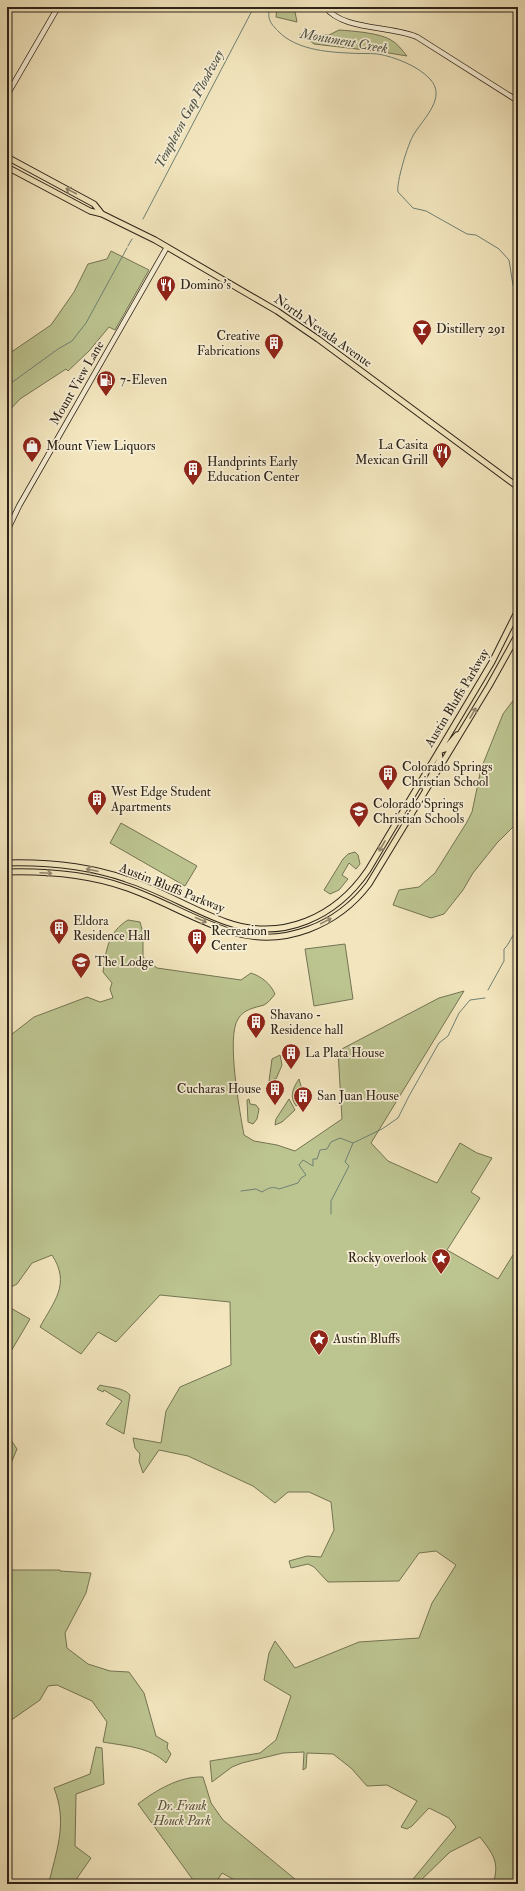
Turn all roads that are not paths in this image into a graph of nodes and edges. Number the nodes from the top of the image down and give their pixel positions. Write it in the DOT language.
graph roads {
  1 [pos="58,7"];
  2 [pos="325,7"];
  3 [pos="7,95"];
  4 [pos="518,101"];
  5 [pos="7,157"];
  6 [pos="7,167"];
  7 [pos="102,214"];
  8 [pos="167,247"];
  9 [pos="518,487"];
  10 [pos="7,531"];
  11 [pos="518,610"];
  12 [pos="518,634"];
  13 [pos="467,724"];
  14 [pos="439,751"];
  15 [pos="419,802"];
  16 [pos="7,863"];
  17 [pos="7,872"];
  1 -- 3 [label="street"];
  2 -- 4 [label="street"];
  7 -- 5 [label="main road, North Nevada Avenue, one-way"];
  6 -- 7 [label="main road, North Nevada Avenue"];
  7 -- 8 [label="main road, North Nevada Avenue"];
  8 -- 9 [label="main road, North Nevada Avenue"];
  8 -- 10 [label="street, Mount View Lane"];
  11 -- 14 [label="main road, Austin Bluffs Parkway"];
  13 -- 12 [label="main road, Austin Bluffs Parkway, one-way"];
  13 -- 14 [label="main road"];
  13 -- 15 [label="main road, Austin Bluffs Parkway"];
  14 -- 15 [label="main road"];
  14 -- 16 [label="main road, Austin Bluffs Parkway, one-way"];
  17 -- 15 [label="main road, Austin Bluffs Parkway, one-way"];
}
